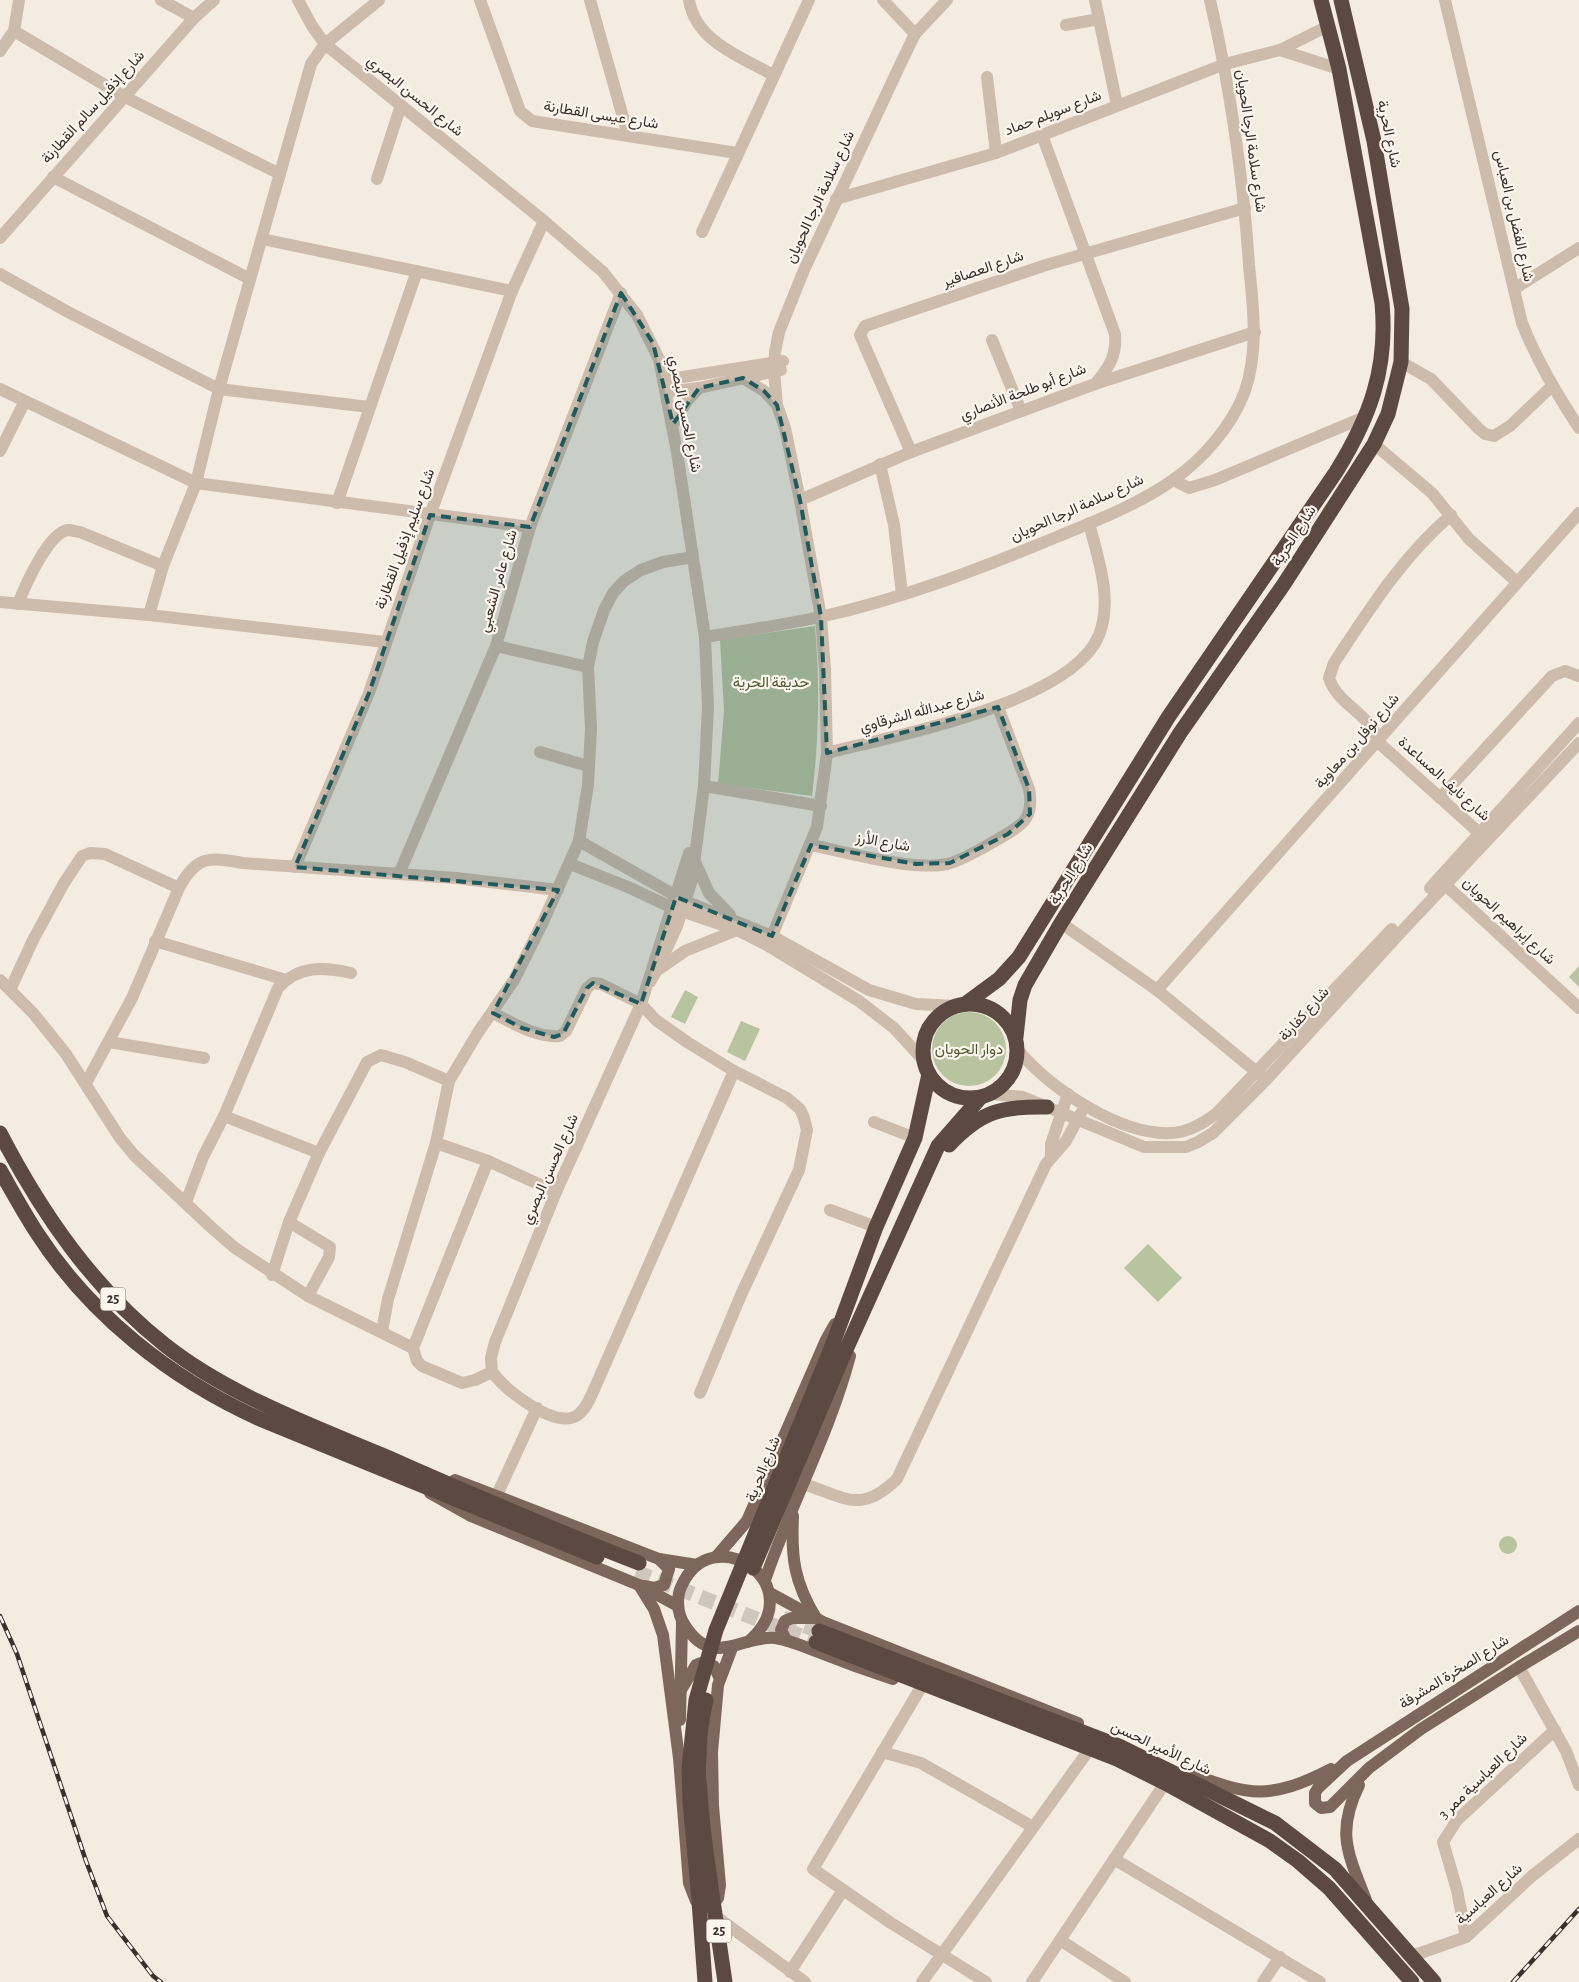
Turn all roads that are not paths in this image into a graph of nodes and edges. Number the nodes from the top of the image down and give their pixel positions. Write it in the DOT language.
graph roads {
  1 [pos="19,0"];
  2 [pos="161,0"];
  3 [pos="214,0"];
  4 [pos="298,0"];
  5 [pos="379,0"];
  6 [pos="480,0"];
  7 [pos="590,0"];
  8 [pos="688,0"];
  9 [pos="809,0"];
  10 [pos="883,0"];
  11 [pos="947,0"];
  12 [pos="1095,0"];
  13 [pos="1210,0"];
  14 [pos="1322,0"];
  15 [pos="1341,0"];
  16 [pos="1445,0"];
  17 [pos="194,18"];
  18 [pos="1100,19"];
  19 [pos="1066,25"];
  20 [pos="1328,26"];
  21 [pos="14,31"];
  22 [pos="916,34"];
  23 [pos="326,44"];
  24 [pos="1280,50"];
  25 [pos="0,51"];
  26 [pos="1225,64"];
  27 [pos="1339,69"];
  28 [pos="773,75"];
  29 [pos="987,77"];
  30 [pos="125,97"];
  31 [pos="401,105"];
  32 [pos="1117,105"];
  33 [pos="628,135"];
  34 [pos="1042,135"];
  35 [pos="996,152"];
  36 [pos="737,153"];
  37 [pos="280,174"];
  38 [pos="52,177"];
  39 [pos="377,180"];
  40 [pos="836,199"];
  41 [pos="1245,208"];
  42 [pos="544,221"];
  43 [pos="702,232"];
  44 [pos="0,238"];
  45 [pos="262,239"];
  46 [pos="1579,248"];
  47 [pos="1086,253"];
  48 [pos="418,271"];
  49 [pos="0,274"];
  50 [pos="250,279"];
  51 [pos="1514,289"];
  52 [pos="512,291"];
  53 [pos="621,293"];
  54 [pos="789,308"];
  55 [pos="779,332"];
  56 [pos="1254,332"];
  57 [pos="992,340"];
  58 [pos="659,359"];
  59 [pos="1401,362"];
  60 [pos="749,365"];
  61 [pos="778,366"];
  62 [pos="692,376"];
  63 [pos="743,378"];
  64 [pos="1095,384"];
  65 [pos="665,386"];
  66 [pos="1552,386"];
  67 [pos="699,388"];
  68 [pos="0,389"];
  69 [pos="219,389"];
  70 [pos="25,401"];
  71 [pos="777,406"];
  72 [pos="369,407"];
  73 [pos="1021,411"];
  74 [pos="1367,416"];
  75 [pos="672,426"];
  76 [pos="785,428"];
  77 [pos="1579,428"];
  78 [pos="1374,444"];
  79 [pos="0,451"];
  80 [pos="911,452"];
  81 [pos="880,464"];
  82 [pos="1173,480"];
  83 [pos="196,483"];
  84 [pos="800,500"];
  85 [pos="337,503"];
  86 [pos="1579,513"];
  87 [pos="430,514"];
  88 [pos="1451,515"];
  89 [pos="1089,523"];
  90 [pos="530,527"];
  91 [pos="693,557"];
  92 [pos="164,566"];
  93 [pos="1517,582"];
  94 [pos="902,594"];
  95 [pos="0,602"];
  96 [pos="18,604"];
  97 [pos="149,615"];
  98 [pos="821,617"];
  99 [pos="705,637"];
  100 [pos="385,642"];
  101 [pos="496,646"];
  102 [pos="588,667"];
  103 [pos="1579,676"];
  104 [pos="998,707"];
  105 [pos="1579,723"];
  106 [pos="1378,742"];
  107 [pos="1579,743"];
  108 [pos="540,752"];
  109 [pos="827,753"];
  110 [pos="588,766"];
  111 [pos="704,786"];
  112 [pos="1440,798"];
  113 [pos="821,806"];
  114 [pos="697,837"];
  115 [pos="1484,837"];
  116 [pos="579,841"];
  117 [pos="811,845"];
  118 [pos="695,862"];
  119 [pos="570,864"];
  120 [pos="950,864"];
  121 [pos="295,867"];
  122 [pos="399,874"];
  123 [pos="1442,882"];
  124 [pos="179,888"];
  125 [pos="558,890"];
  126 [pos="679,904"];
  127 [pos="1061,923"];
  128 [pos="736,924"];
  129 [pos="772,936"];
  130 [pos="155,941"];
  131 [pos="657,970"];
  132 [pos="351,973"];
  133 [pos="0,980"];
  134 [pos="286,980"];
  135 [pos="650,982"];
  136 [pos="10,990"];
  137 [pos="1157,990"];
  138 [pos="641,1004"];
  139 [pos="961,1005"];
  140 [pos="1579,1008"];
  141 [pos="493,1013"];
  142 [pos="109,1042"];
  143 [pos="1017,1043"];
  144 [pos="204,1058"];
  145 [pos="926,1068"];
  146 [pos="734,1071"];
  147 [pos="1262,1076"];
  148 [pos="449,1081"];
  149 [pos="86,1083"];
  150 [pos="1068,1094"];
  151 [pos="986,1096"];
  152 [pos="1085,1105"];
  153 [pos="1054,1110"];
  154 [pos="224,1116"];
  155 [pos="1077,1119"];
  156 [pos="874,1122"];
  157 [pos="0,1133"];
  158 [pos="915,1138"];
  159 [pos="436,1143"];
  160 [pos="319,1153"];
  161 [pos="1051,1156"];
  162 [pos="488,1161"];
  163 [pos="0,1170"];
  164 [pos="923,1178"];
  165 [pos="556,1192"];
  166 [pos="186,1202"];
  167 [pos="830,1210"];
  168 [pos="289,1222"];
  169 [pos="876,1227"];
  170 [pos="272,1275"];
  171 [pos="308,1296"];
  172 [pos="843,1312"];
  173 [pos="859,1321"];
  174 [pos="382,1332"];
  175 [pos="413,1348"];
  176 [pos="838,1350"];
  177 [pos="492,1372"];
  178 [pos="700,1393"];
  179 [pos="537,1408"];
  180 [pos="427,1482"];
  181 [pos="804,1484"];
  182 [pos="497,1495"];
  183 [pos="793,1511"];
  184 [pos="747,1522"];
  185 [pos="780,1537"];
  186 [pos="716,1557"];
  187 [pos="660,1559"];
  188 [pos="697,1564"];
  189 [pos="638,1574"];
  190 [pos="765,1580"];
  191 [pos="770,1593"];
  192 [pos="678,1606"];
  193 [pos="1579,1611"];
  194 [pos="682,1622"];
  195 [pos="817,1630"];
  196 [pos="1579,1631"];
  197 [pos="786,1640"];
  198 [pos="748,1642"];
  199 [pos="732,1648"];
  200 [pos="1518,1667"];
  201 [pos="720,1678"];
  202 [pos="920,1689"];
  203 [pos="680,1690"];
  204 [pos="1555,1730"];
  205 [pos="882,1752"];
  206 [pos="1118,1752"];
  207 [pos="1086,1754"];
  208 [pos="679,1758"];
  209 [pos="1147,1758"];
  210 [pos="1347,1762"];
  211 [pos="1369,1768"];
  212 [pos="1165,1783"];
  213 [pos="1579,1785"];
  214 [pos="1033,1827"];
  215 [pos="1579,1839"];
  216 [pos="1114,1859"];
  217 [pos="704,1884"];
  218 [pos="842,1890"];
  219 [pos="1366,1902"];
  220 [pos="716,1910"];
  221 [pos="701,1916"];
  222 [pos="1466,1937"];
  223 [pos="1060,1940"];
  224 [pos="941,1956"];
  225 [pos="1280,1956"];
  226 [pos="1412,1956"];
  227 [pos="790,1972"];
  228 [pos="705,1982"];
  229 [pos="725,1982"];
  230 [pos="805,1982"];
  231 [pos="922,1982"];
  232 [pos="986,1982"];
  233 [pos="1032,1982"];
  234 [pos="1125,1982"];
  235 [pos="1264,1982"];
  236 [pos="1320,1982"];
  237 [pos="1412,1982"];
  238 [pos="1434,1982"];
  1 -- 21 [label="street"];
  2 -- 17 [label="street"];
  3 -- 17 [label="street, شارع إذفيل سالم القطارنة"];
  4 -- 23 [label="street, شارع الحسن البصري"];
  5 -- 23 [label="street"];
  6 -- 33 [label="street, شارع عيسى القطارنة"];
  7 -- 33 [label="street"];
  8 -- 28 [label="street"];
  9 -- 28 [label="street"];
  10 -- 22 [label="street"];
  11 -- 22 [label="street, شارع سلامة الرجا الحويان"];
  12 -- 18 [label="street"];
  13 -- 26 [label="street, شارع سلامة الرجا الحويان"];
  14 -- 20 [label="highway, شارع الحرية"];
  15 -- 59 [label="highway, شارع الحرية"];
  16 -- 51 [label="street, شارع الفضل بن العباس"];
  17 -- 30 [label="street, شارع إذفيل سالم القطارنة"];
  18 -- 19 [label="street"];
  18 -- 32 [label="street"];
  20 -- 24 [label="street, شارع سويلم حماد"];
  20 -- 27 [label="highway, شارع الحرية"];
  21 -- 25 [label="street"];
  21 -- 30 [label="street"];
  22 -- 40 [label="street, شارع سلامة الرجا الحويان"];
  23 -- 31 [label="street, شارع الحسن البصري"];
  23 -- 37 [label="street"];
  24 -- 26 [label="street, شارع سويلم حماد"];
  24 -- 27 [label="street"];
  26 -- 32 [label="street, شارع سويلم حماد"];
  26 -- 41 [label="street, شارع سلامة الرجا الحويان"];
  27 -- 74 [label="highway, شارع الحرية"];
  28 -- 36 [label="street"];
  29 -- 35 [label="street"];
  30 -- 37 [label="street"];
  30 -- 38 [label="street, شارع إذفيل سالم القطارنة"];
  31 -- 39 [label="street"];
  31 -- 42 [label="street, شارع الحسن البصري"];
  32 -- 34 [label="street, شارع سويلم حماد"];
  33 -- 36 [label="street, شارع عيسى القطارنة"];
  34 -- 35 [label="street, شارع سويلم حماد"];
  34 -- 47 [label="street, شارع أبو طلحة الأنصاري"];
  35 -- 40 [label="street, شارع سويلم حماد"];
  36 -- 43 [label="street"];
  37 -- 45 [label="street"];
  38 -- 44 [label="street, شارع إذفيل سالم القطارنة"];
  38 -- 50 [label="street"];
  40 -- 54 [label="street, شارع سلامة الرجا الحويان"];
  41 -- 47 [label="street, شارع العصافير"];
  41 -- 56 [label="street, شارع سلامة الرجا الحويان"];
  42 -- 52 [label="street, شارع سليم إذفيل القطارنة"];
  42 -- 53 [label="street, شارع الحسن البصري"];
  45 -- 48 [label="street"];
  45 -- 50 [label="street"];
  46 -- 51 [label="street"];
  47 -- 64 [label="street, شارع أبو طلحة الأنصاري"];
  47 -- 80 [label="street, شارع العصافير"];
  48 -- 52 [label="street"];
  48 -- 72 [label="street"];
  49 -- 69 [label="street"];
  50 -- 69 [label="street"];
  51 -- 66 [label="street, شارع الفضل بن العباس"];
  52 -- 87 [label="street, شارع سليم إذفيل القطارنة"];
  53 -- 58 [label="street, شارع الحسن البصري"];
  53 -- 90 [label="street, شارع عامر الشعبي"];
  54 -- 55 [label="street, شارع سلامة الرجا الحويان"];
  54 -- 61 [label="street, شارع سلامة الرجا الحويان"];
  55 -- 60 [label="street"];
  55 -- 61 [label="street, شارع سلامة الرجا الحويان"];
  56 -- 64 [label="street"];
  56 -- 82 [label="street, شارع سلامة الرجا الحويان"];
  57 -- 73 [label="street"];
  58 -- 62 [label="street"];
  58 -- 65 [label="street, شارع الحسن البصري"];
  59 -- 66 [label="street"];
  59 -- 78 [label="highway, شارع الحرية"];
  60 -- 61 [label="street"];
  60 -- 62 [label="street"];
  61 -- 63 [label="street"];
  61 -- 71 [label="street, شارع سلامة الرجا الحويان"];
  61 -- 76 [label="street, شارع سلامة الرجا الحويان"];
  62 -- 65 [label="street"];
  63 -- 67 [label="street"];
  63 -- 71 [label="street"];
  64 -- 73 [label="street, شارع أبو طلحة الأنصاري"];
  65 -- 67 [label="street"];
  65 -- 75 [label="street, شارع الحسن البصري"];
  66 -- 77 [label="street, شارع الفضل بن العباس"];
  67 -- 75 [label="street"];
  68 -- 70 [label="street"];
  69 -- 72 [label="street"];
  69 -- 83 [label="street"];
  70 -- 79 [label="street"];
  70 -- 83 [label="street"];
  71 -- 76 [label="street, شارع سلامة الرجا الحويان"];
  72 -- 85 [label="street"];
  73 -- 80 [label="street, شارع أبو طلحة الأنصاري"];
  74 -- 82 [label="street"];
  74 -- 139 [label="highway, شارع الحرية"];
  75 -- 91 [label="street, شارع الحسن البصري"];
  76 -- 84 [label="street, شارع سلامة الرجا الحويان"];
  78 -- 88 [label="street"];
  78 -- 127 [label="highway, شارع الحرية"];
  80 -- 81 [label="street, شارع أبو طلحة الأنصاري"];
  81 -- 84 [label="street, شارع أبو طلحة الأنصاري"];
  81 -- 94 [label="street"];
  82 -- 89 [label="street, شارع سلامة الرجا الحويان"];
  83 -- 85 [label="street"];
  83 -- 92 [label="street"];
  84 -- 98 [label="street, شارع سلامة الرجا الحويان"];
  85 -- 87 [label="street"];
  86 -- 93 [label="street, شارع نوفل بن معاوية"];
  87 -- 90 [label="street"];
  87 -- 100 [label="street, شارع سليم إذفيل القطارنة"];
  88 -- 93 [label="street"];
  88 -- 106 [label="street, شارع نايف المساعدة"];
  89 -- 94 [label="street, شارع سلامة الرجا الحويان"];
  89 -- 104 [label="street"];
  90 -- 101 [label="street, شارع عامر الشعبي"];
  91 -- 99 [label="street, شارع الحسن البصري"];
  91 -- 102 [label="street"];
  92 -- 96 [label="street"];
  92 -- 97 [label="street"];
  93 -- 106 [label="street, شارع نوفل بن معاوية"];
  94 -- 98 [label="street, شارع سلامة الرجا الحويان"];
  95 -- 96 [label="street"];
  96 -- 97 [label="street"];
  97 -- 100 [label="street"];
  98 -- 99 [label="street, شارع سلامة الرجا الحويان"];
  98 -- 109 [label="street, شارع سلامة الرجا الحويان"];
  99 -- 111 [label="street, شارع الحسن البصري"];
  100 -- 121 [label="street, شارع سليم إذفيل القطارنة"];
  101 -- 102 [label="street"];
  101 -- 122 [label="street, شارع عامر الشعبي"];
  102 -- 110 [label="street"];
  103 -- 112 [label="street"];
  104 -- 109 [label="street, شارع عبدالله الشرقاوي"];
  104 -- 120 [label="street, شارع عبدالله الشرقاوي"];
  105 -- 115 [label="street, شارع كفارنة"];
  106 -- 112 [label="street, شارع نايف المساعدة"];
  106 -- 137 [label="street, شارع نوفل بن معاوية"];
  107 -- 115 [label="street, شارع كفارنة"];
  108 -- 110 [label="street"];
  109 -- 113 [label="street, شارع سلامة الرجا الحويان"];
  110 -- 116 [label="street"];
  111 -- 113 [label="street"];
  111 -- 114 [label="street, شارع الحسن البصري"];
  112 -- 115 [label="street, شارع نايف المساعدة"];
  113 -- 117 [label="street, شارع سلامة الرجا الحويان"];
  114 -- 118 [label="street, شارع الحسن البصري"];
  114 -- 126 [label="street, شارع الحسن البصري"];
  115 -- 123 [label="street, شارع كفارنة"];
  116 -- 119 [label="street"];
  116 -- 126 [label="street"];
  117 -- 120 [label="street, شارع الأرز"];
  117 -- 129 [label="street, شارع سلامة الرجا الحويان"];
  118 -- 126 [label="street, شارع الحسن البصري"];
  118 -- 128 [label="street"];
  119 -- 125 [label="street"];
  119 -- 126 [label="street"];
  121 -- 122 [label="street"];
  121 -- 124 [label="street"];
  122 -- 125 [label="street"];
  123 -- 140 [label="street, شارع إبراهيم الحويان"];
  123 -- 147 [label="street, شارع كفارنة"];
  124 -- 130 [label="street"];
  124 -- 136 [label="street"];
  125 -- 141 [label="street"];
  126 -- 128 [label="street"];
  126 -- 131 [label="street, شارع الحسن البصري"];
  126 -- 135 [label="street, شارع الحسن البصري"];
  127 -- 137 [label="street"];
  127 -- 143 [label="highway, شارع الحرية"];
  128 -- 129 [label="street"];
  128 -- 131 [label="street"];
  128 -- 145 [label="street"];
  129 -- 139 [label="street"];
  130 -- 134 [label="street"];
  130 -- 142 [label="street"];
  131 -- 135 [label="street, شارع الحسن البصري"];
  132 -- 134 [label="street"];
  133 -- 136 [label="street"];
  134 -- 154 [label="street"];
  135 -- 138 [label="street, شارع الحسن البصري"];
  136 -- 149 [label="street"];
  137 -- 147 [label="street"];
  138 -- 141 [label="street"];
  138 -- 146 [label="street"];
  138 -- 165 [label="street, شارع الحسن البصري"];
  139 -- 143 [label="highway"];
  139 -- 145 [label="highway"];
  141 -- 148 [label="street"];
  142 -- 144 [label="street"];
  142 -- 149 [label="street"];
  143 -- 150 [label="street, شارع كفارنة"];
  143 -- 151 [label="highway"];
  145 -- 151 [label="highway"];
  145 -- 158 [label="highway, شارع الحرية"];
  146 -- 178 [label="street"];
  146 -- 179 [label="street"];
  147 -- 152 [label="street, شارع كفارنة"];
  147 -- 155 [label="street, شارع كفارنة"];
  148 -- 159 [label="street"];
  148 -- 160 [label="street"];
  149 -- 166 [label="street"];
  150 -- 152 [label="street, شارع كفارنة"];
  150 -- 153 [label="street"];
  151 -- 153 [label="street, شارع كفارنة"];
  151 -- 164 [label="highway, شارع الحرية"];
  152 -- 155 [label="street"];
  153 -- 155 [label="street, شارع كفارنة"];
  153 -- 161 [label="street"];
  153 -- 164 [label="highway"];
  154 -- 160 [label="street"];
  154 -- 166 [label="street"];
  155 -- 161 [label="street"];
  156 -- 158 [label="street"];
  157 -- 180 [label="highway, 25"];
  158 -- 169 [label="highway, شارع الحرية"];
  159 -- 162 [label="street"];
  159 -- 174 [label="street"];
  160 -- 168 [label="street"];
  161 -- 181 [label="street"];
  162 -- 165 [label="street"];
  162 -- 175 [label="street"];
  163 -- 180 [label="highway, 25"];
  164 -- 173 [label="highway, شارع الحرية"];
  165 -- 177 [label="street, شارع الحسن البصري"];
  166 -- 170 [label="street"];
  167 -- 169 [label="street"];
  168 -- 170 [label="street"];
  168 -- 171 [label="street"];
  169 -- 172 [label="highway, شارع الحرية"];
  170 -- 171 [label="street"];
  171 -- 174 [label="street"];
  172 -- 176 [label="highway, شارع الحرية"];
  172 -- 184 [label="main road"];
  173 -- 176 [label="highway, شارع الحرية"];
  173 -- 181 [label="main road"];
  174 -- 175 [label="street"];
  175 -- 177 [label="street"];
  176 -- 217 [label="highway, شارع الحرية, bridge"];
  177 -- 179 [label="street"];
  179 -- 182 [label="street"];
  180 -- 182 [label="main road, 25"];
  180 -- 189 [label="highway"];
  180 -- 189 [label="main road, 25"];
  181 -- 183 [label="main road"];
  182 -- 187 [label="main road, 25"];
  183 -- 185 [label="main road"];
  183 -- 195 [label="main road"];
  184 -- 185 [label="main road"];
  184 -- 186 [label="main road"];
  185 -- 190 [label="main road"];
  186 -- 188 [label="main road, 25"];
  186 -- 190 [label="main road, 25"];
  187 -- 188 [label="main road, 25"];
  187 -- 189 [label="main road"];
  188 -- 192 [label="main road, 25"];
  189 -- 192 [label="main road, 25"];
  189 -- 208 [label="main road"];
  190 -- 191 [label="main road, 25"];
  191 -- 195 [label="main road"];
  191 -- 198 [label="main road, 25"];
  192 -- 194 [label="main road, 25"];
  193 -- 210 [label="main road, شارع الصخرة المشرفة"];
  194 -- 199 [label="main road, 25"];
  194 -- 203 [label="main road, 25"];
  195 -- 197 [label="main road"];
  195 -- 206 [label="highway, شارع الأمير الحسن"];
  195 -- 206 [label="main road"];
  196 -- 200 [label="main road, شارع الصخرة المشرفة"];
  197 -- 198 [label="main road"];
  197 -- 202 [label="main road"];
  198 -- 199 [label="main road, 25"];
  199 -- 201 [label="main road, 25"];
  200 -- 204 [label="street"];
  200 -- 211 [label="main road, شارع الصخرة المشرفة"];
  201 -- 203 [label="main road"];
  201 -- 220 [label="main road, 25"];
  202 -- 205 [label="street"];
  202 -- 207 [label="main road"];
  203 -- 208 [label="main road, 25"];
  204 -- 213 [label="street"];
  204 -- 222 [label="street, شارع العباسية ممر 3"];
  205 -- 214 [label="street"];
  205 -- 218 [label="street"];
  206 -- 207 [label="main road"];
  206 -- 209 [label="highway, شارع الأمير الحسن"];
  206 -- 212 [label="highway, شارع الأمير الحسن"];
  207 -- 214 [label="street"];
  208 -- 221 [label="main road, 25"];
  209 -- 210 [label="main road"];
  209 -- 219 [label="highway, شارع الأمير الحسن"];
  210 -- 211 [label="main road"];
  211 -- 219 [label="main road"];
  212 -- 216 [label="street"];
  212 -- 237 [label="highway, شارع الأمير الحسن"];
  214 -- 224 [label="street"];
  215 -- 222 [label="street, شارع العباسية"];
  216 -- 223 [label="street"];
  216 -- 225 [label="street"];
  217 -- 220 [label="highway, 25"];
  217 -- 221 [label="highway, 25"];
  218 -- 224 [label="street"];
  218 -- 227 [label="street"];
  219 -- 226 [label="highway, شارع الأمير الحسن"];
  220 -- 227 [label="street"];
  220 -- 229 [label="highway, 25"];
  221 -- 228 [label="highway, 25"];
  222 -- 226 [label="street, شارع العباسية"];
  223 -- 233 [label="street"];
  223 -- 234 [label="street"];
  224 -- 231 [label="street"];
  224 -- 232 [label="street"];
  225 -- 235 [label="street"];
  225 -- 236 [label="street"];
  226 -- 238 [label="highway, شارع الأمير الحسن"];
  227 -- 230 [label="street"];
}
